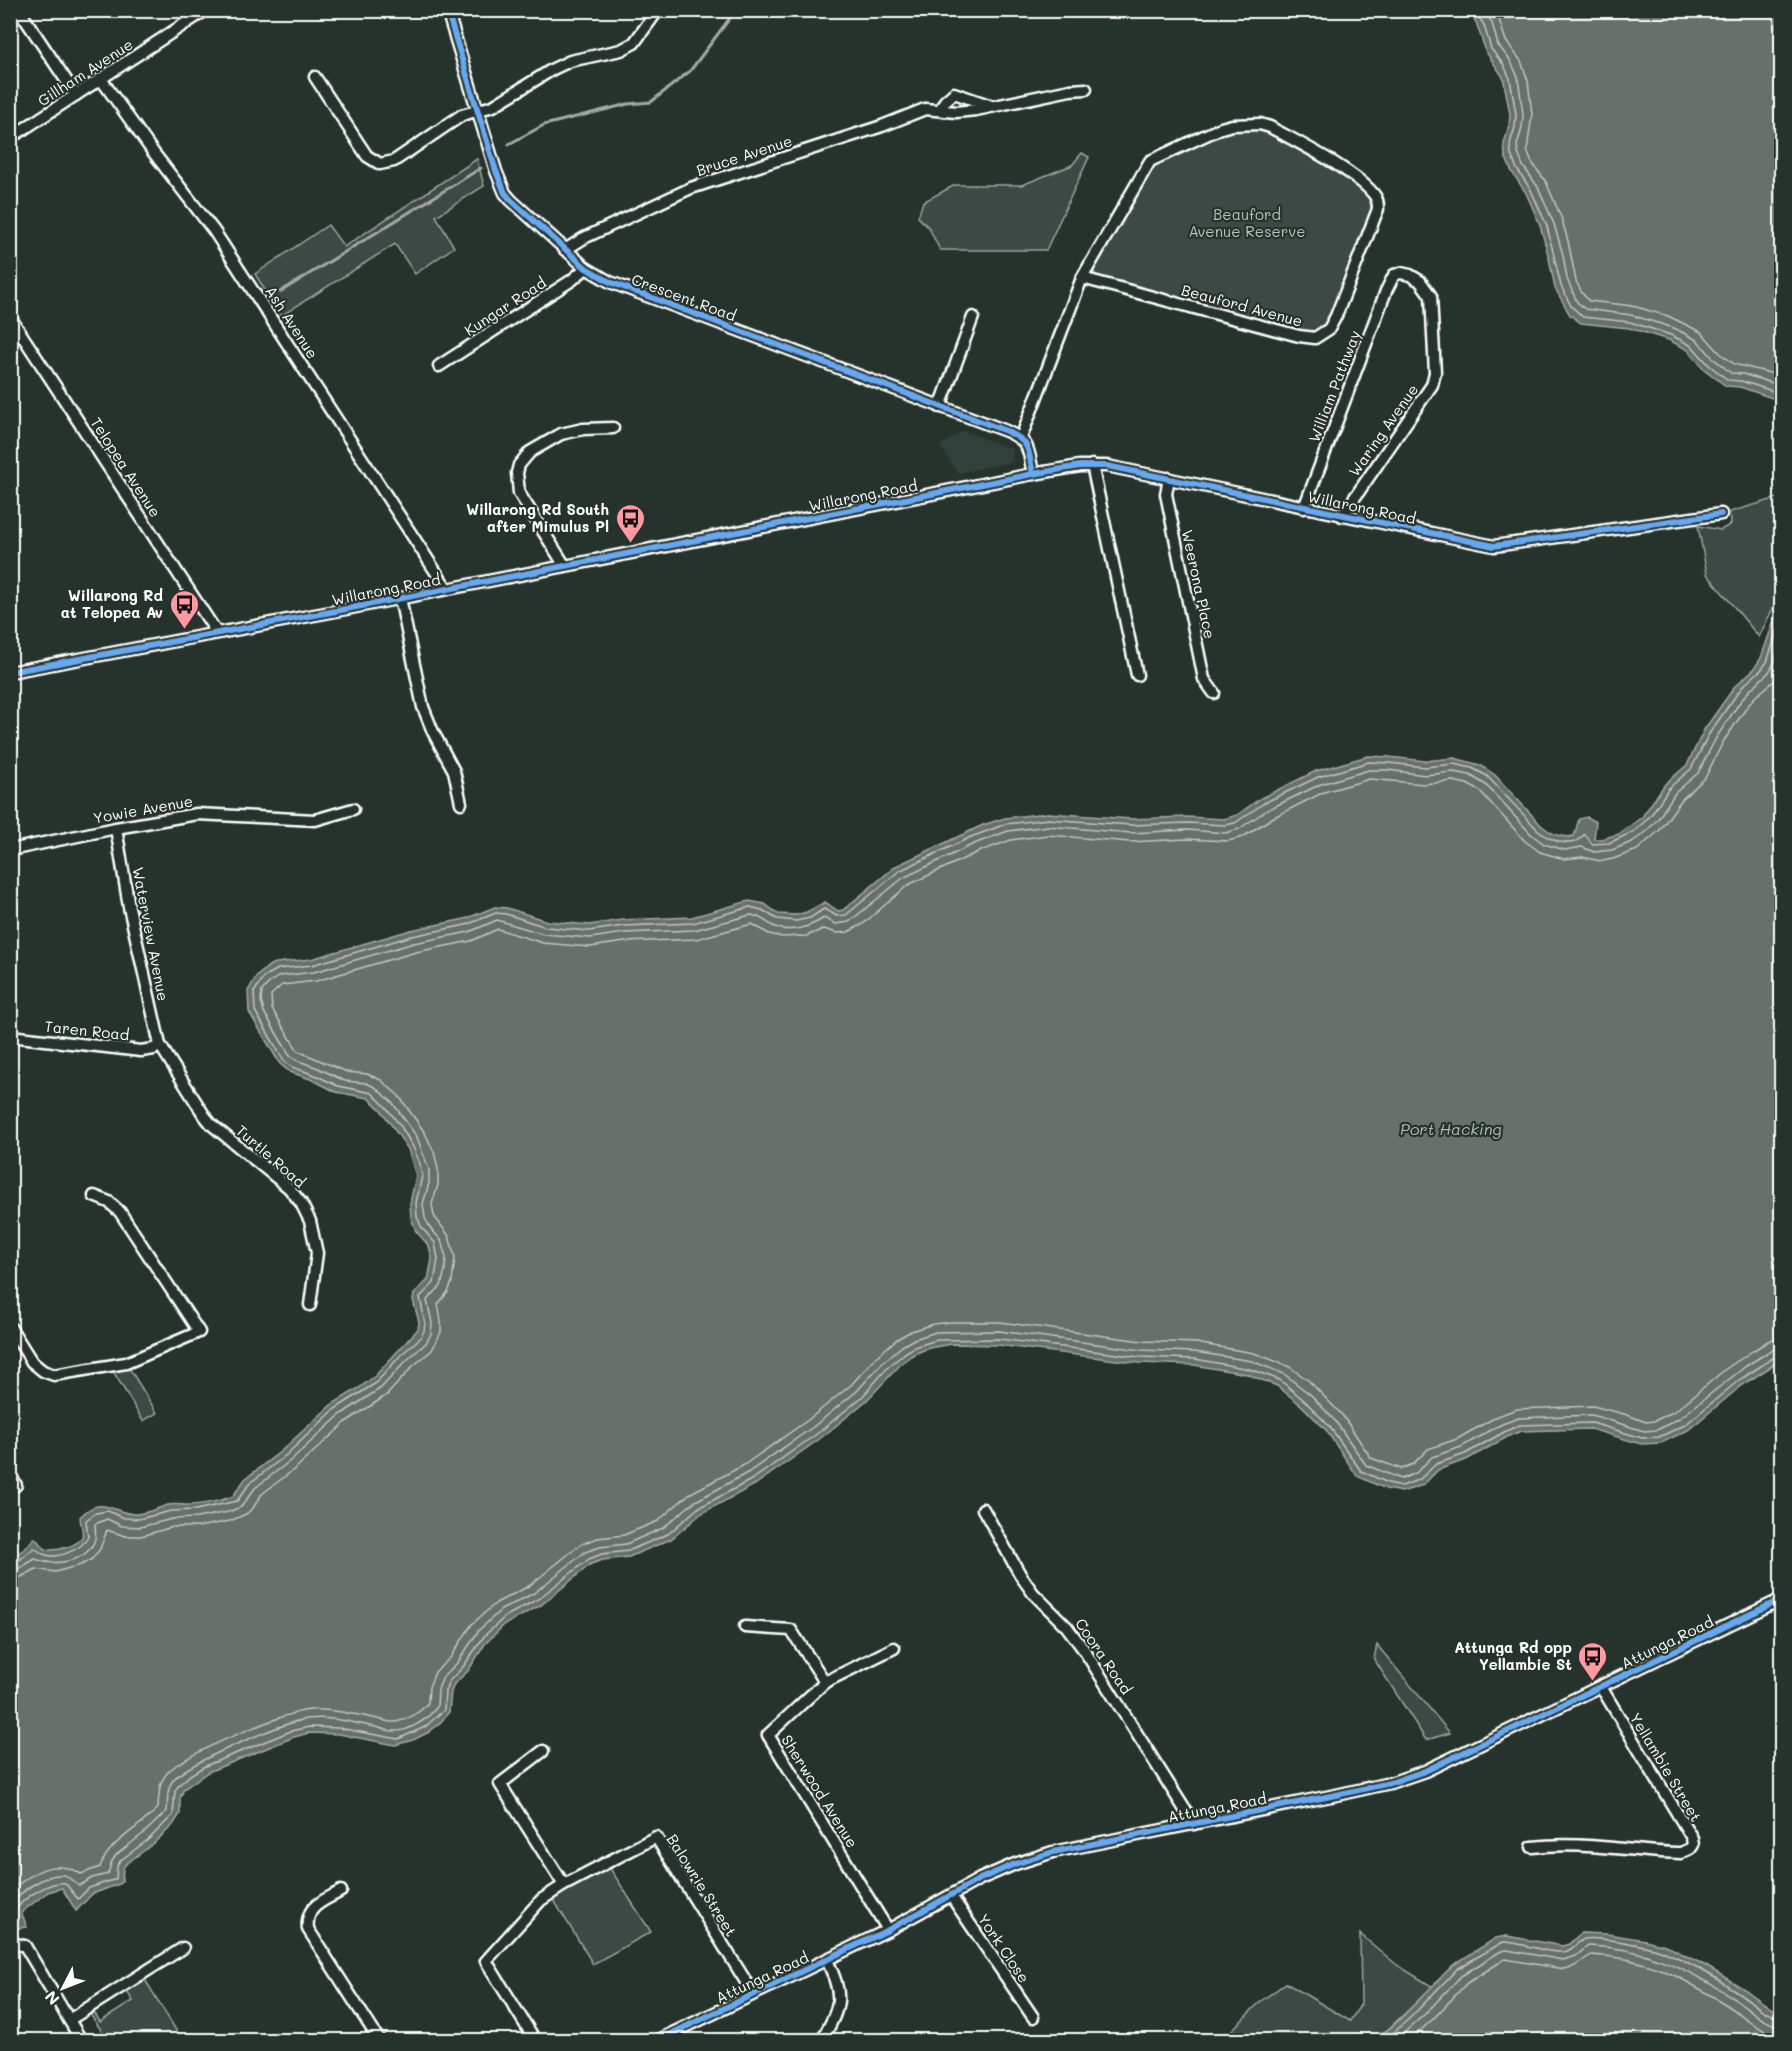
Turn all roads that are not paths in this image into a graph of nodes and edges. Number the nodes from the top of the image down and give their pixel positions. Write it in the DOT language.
graph roads {
  1 [pos="19,10"];
  2 [pos="206,10"];
  3 [pos="447,10"];
  4 [pos="658,10"];
  5 [pos="315,77"];
  6 [pos="102,78"];
  7 [pos="1086,89"];
  8 [pos="76,95"];
  9 [pos="996,106"];
  10 [pos="940,110"];
  11 [pos="477,111"];
  12 [pos="10,138"];
  13 [pos="565,250"];
  14 [pos="586,268"];
  15 [pos="1394,275"];
  16 [pos="1082,278"];
  17 [pos="10,316"];
  18 [pos="973,317"];
  19 [pos="438,366"];
  20 [pos="940,407"];
  21 [pos="613,428"];
  22 [pos="1021,438"];
  23 [pos="1092,465"];
  24 [pos="1033,474"];
  25 [pos="1169,478"];
  26 [pos="1304,508"];
  27 [pos="1721,514"];
  28 [pos="1341,516"];
  29 [pos="565,566"];
  30 [pos="447,589"];
  31 [pos="400,598"];
  32 [pos="217,633"];
  33 [pos="10,672"];
  34 [pos="1137,675"];
  35 [pos="1214,693"];
  36 [pos="461,802"];
  37 [pos="353,809"];
  38 [pos="116,828"];
  39 [pos="10,850"];
  40 [pos="10,1036"];
  41 [pos="160,1045"];
  42 [pos="94,1196"];
  43 [pos="310,1305"];
  44 [pos="10,1327"];
  45 [pos="983,1509"];
  46 [pos="1782,1599"];
  47 [pos="745,1627"];
  48 [pos="894,1648"];
  49 [pos="825,1682"];
  50 [pos="1601,1687"];
  51 [pos="543,1751"];
  52 [pos="1194,1824"];
  53 [pos="1532,1847"];
  54 [pos="564,1885"];
  55 [pos="341,1891"];
  56 [pos="951,1896"];
  57 [pos="888,1930"];
  58 [pos="12,1942"];
  59 [pos="183,1948"];
  60 [pos="827,1960"];
  61 [pos="753,1993"];
  62 [pos="1033,2017"];
  63 [pos="69,2020"];
  64 [pos="81,2040"];
  65 [pos="379,2040"];
  66 [pos="535,2040"];
  67 [pos="658,2040"];
  68 [pos="822,2040"];
  1 -- 8 [label="street"];
  2 -- 6 [label="street, Gillham Avenue"];
  3 -- 11 [label="street, Crescent Road"];
  4 -- 11 [label="street"];
  5 -- 11 [label="street"];
  6 -- 8 [label="street, Gillham Avenue"];
  6 -- 30 [label="street, Ash Avenue"];
  7 -- 9 [label="street, Bruce Avenue"];
  8 -- 12 [label="street, Gillham Avenue"];
  9 -- 10 [label="street, Bruce Avenue"];
  9 -- 10 [label="street, Bruce Avenue"];
  10 -- 13 [label="street, Bruce Avenue"];
  11 -- 13 [label="street, Crescent Road"];
  13 -- 14 [label="street, Crescent Road"];
  14 -- 19 [label="street, Kungar Road"];
  14 -- 20 [label="street, Crescent Road"];
  15 -- 26 [label="street, William Pathway"];
  15 -- 28 [label="street, Waring Avenue"];
  16 -- 16 [label="street, Beauford Avenue"];
  16 -- 22 [label="street, Beauford Avenue"];
  17 -- 32 [label="street, Telopea Avenue"];
  18 -- 20 [label="street"];
  20 -- 22 [label="street, Crescent Road"];
  21 -- 29 [label="street"];
  22 -- 24 [label="street"];
  23 -- 24 [label="street, Willarong Road"];
  23 -- 25 [label="street, Willarong Road"];
  23 -- 34 [label="street"];
  24 -- 29 [label="street, Willarong Road"];
  25 -- 26 [label="street, Willarong Road"];
  25 -- 35 [label="street, Weerona Place"];
  26 -- 28 [label="street, Willarong Road"];
  27 -- 28 [label="street, Willarong Road"];
  29 -- 30 [label="street, Willarong Road"];
  30 -- 31 [label="street, Willarong Road"];
  31 -- 32 [label="street, Willarong Road"];
  31 -- 36 [label="street"];
  32 -- 33 [label="street, Willarong Road"];
  37 -- 38 [label="street, Yowie Avenue"];
  38 -- 39 [label="street, Yowie Avenue"];
  38 -- 41 [label="street, Waterview Avenue"];
  40 -- 41 [label="street, Taren Road"];
  41 -- 43 [label="street, Turtle Road"];
  42 -- 44 [label="street"];
  45 -- 52 [label="street, Coora Road"];
  46 -- 50 [label="street, Attunga Road"];
  47 -- 49 [label="street"];
  48 -- 49 [label="street"];
  49 -- 57 [label="street, Sherwood Avenue"];
  50 -- 52 [label="street, Attunga Road"];
  50 -- 53 [label="street, Yellambie Street"];
  51 -- 54 [label="street"];
  52 -- 56 [label="street, Attunga Road"];
  54 -- 61 [label="street, Balowrie Street"];
  54 -- 66 [label="street, Balowrie Street"];
  55 -- 65 [label="street"];
  56 -- 57 [label="street, Attunga Road"];
  56 -- 62 [label="street, York Close"];
  57 -- 60 [label="street, Attunga Road"];
  58 -- 63 [label="street"];
  59 -- 63 [label="street"];
  60 -- 61 [label="street, Attunga Road"];
  60 -- 68 [label="street"];
  61 -- 67 [label="street, Attunga Road"];
  63 -- 64 [label="street"];
}
